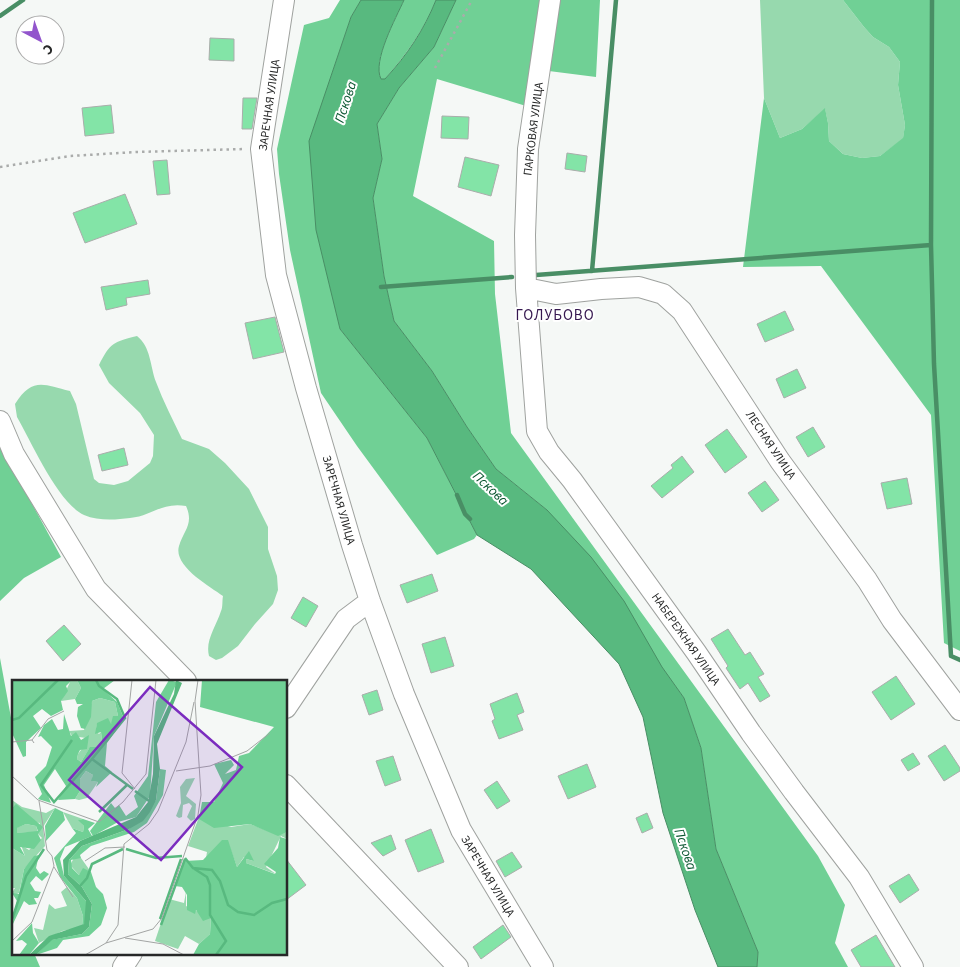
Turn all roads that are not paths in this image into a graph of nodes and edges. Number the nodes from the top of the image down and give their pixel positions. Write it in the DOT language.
graph roads {
  1 [pos="284,0"];
  2 [pos="550,0"];
  3 [pos="526,288"];
  4 [pos="0,421"];
  5 [pos="370,601"];
  6 [pos="185,680"];
  7 [pos="288,705"];
  8 [pos="960,710"];
  9 [pos="288,787"];
  10 [pos="131,954"];
  11 [pos="123,967"];
  12 [pos="458,967"];
  13 [pos="543,967"];
  14 [pos="913,967"];
  1 -- 5 [label="street, ЗАРЕЧНАЯ УЛИЦА"];
  2 -- 3 [label="street, ПАРКОВАЯ УЛИЦА"];
  3 -- 8 [label="street, ЛЕСНАЯ УЛИЦА"];
  3 -- 14 [label="street, НАБЕРЕЖНАЯ УЛИЦА"];
  4 -- 6 [label="street"];
  5 -- 7 [label="street"];
  5 -- 13 [label="street, ЗАРЕЧНАЯ УЛИЦА"];
  9 -- 12 [label="street"];
  10 -- 11 [label="street"];
}
